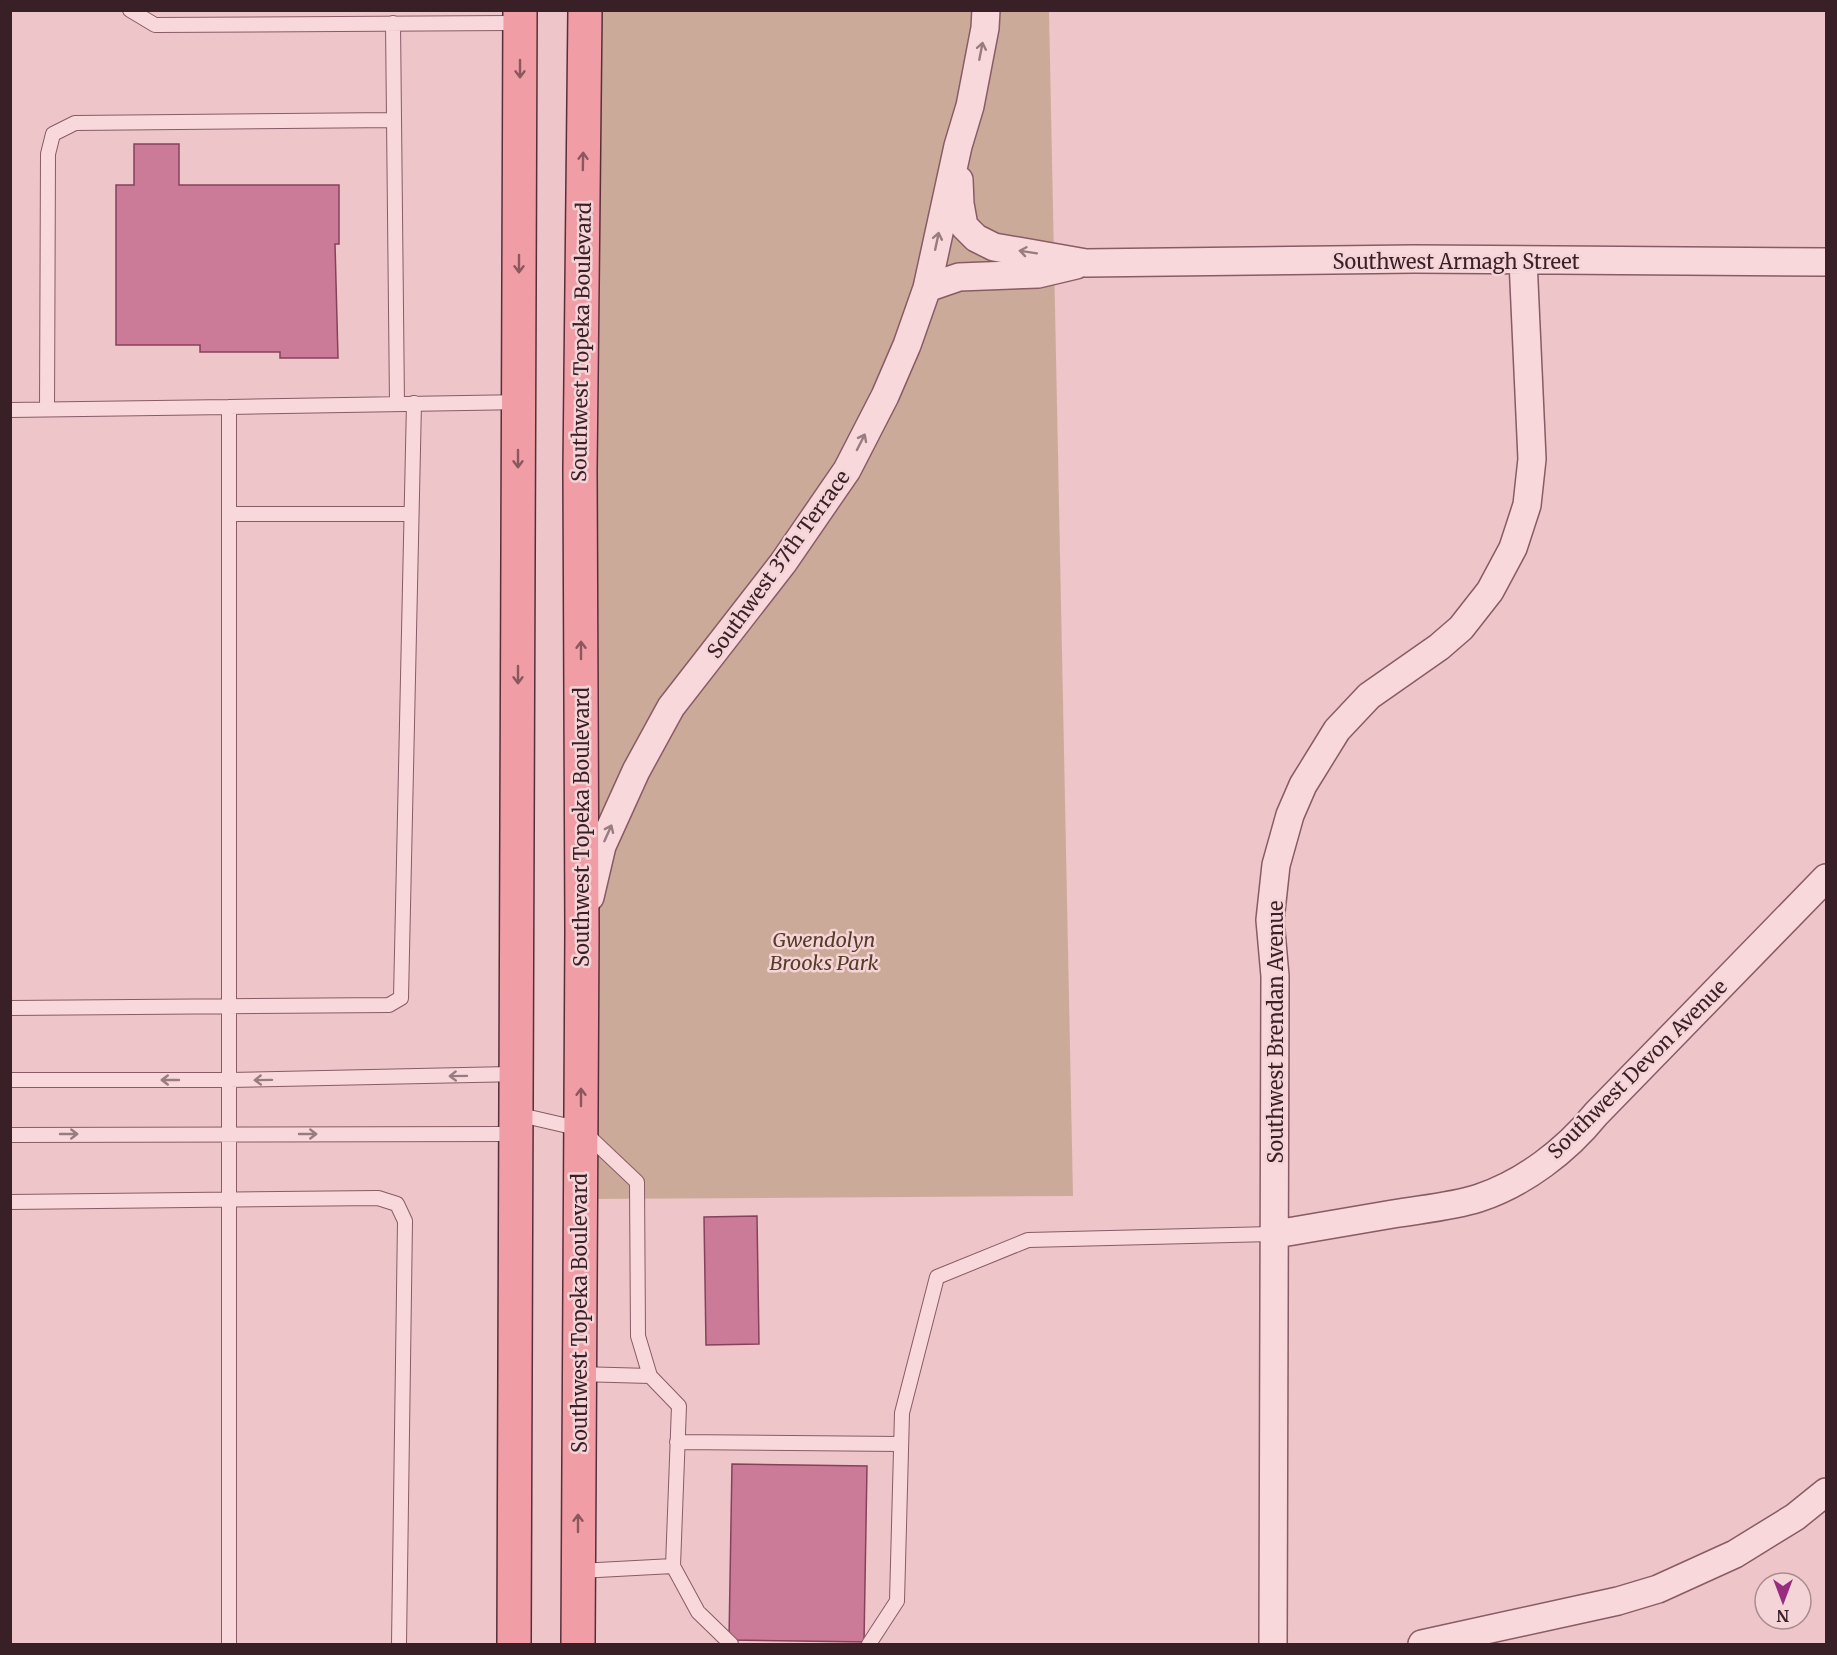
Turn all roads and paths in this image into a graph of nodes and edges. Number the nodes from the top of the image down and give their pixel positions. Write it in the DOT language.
graph roads {
  1 [pos="130,10"];
  2 [pos="585,10"];
  3 [pos="986,10"];
  4 [pos="520,17"];
  5 [pos="393,23"];
  6 [pos="394,120"];
  7 [pos="958,146"];
  8 [pos="1523,260"];
  9 [pos="1827,262"];
  10 [pos="1086,263"];
  11 [pos="927,288"];
  12 [pos="519,402"];
  13 [pos="414,403"];
  14 [pos="397,404"];
  15 [pos="229,406"];
  16 [pos="46,409"];
  17 [pos="10,410"];
  18 [pos="229,514"];
  19 [pos="411,514"];
  20 [pos="1827,878"];
  21 [pos="582,930"];
  22 [pos="229,1005"];
  23 [pos="10,1008"];
  24 [pos="516,1074"];
  25 [pos="10,1080"];
  26 [pos="229,1080"];
  27 [pos="516,1124"];
  28 [pos="581,1129"];
  29 [pos="229,1134"];
  30 [pos="10,1135"];
  31 [pos="228,1201"];
  32 [pos="10,1202"];
  33 [pos="1276,1234"];
  34 [pos="578,1374"];
  35 [pos="650,1376"];
  36 [pos="677,1442"];
  37 [pos="901,1444"];
  38 [pos="1827,1492"];
  39 [pos="673,1566"];
  40 [pos="578,1571"];
  41 [pos="229,1644"];
  42 [pos="399,1644"];
  43 [pos="514,1644"];
  44 [pos="578,1644"];
  45 [pos="731,1644"];
  46 [pos="869,1644"];
  47 [pos="1273,1644"];
  48 [pos="1422,1644"];
  1 -- 5 [label="lane"];
  21 -- 2 [label="main road, Southwest Topeka Boulevard, one-way"];
  7 -- 3 [label="street, Southwest 37th Terrace, one-way"];
  4 -- 5 [label="lane"];
  4 -- 12 [label="main road, one-way"];
  5 -- 6 [label="lane"];
  6 -- 14 [label="lane"];
  6 -- 16 [label="lane"];
  10 -- 7 [label="street, Southwest Armagh Street, one-way"];
  11 -- 7 [label="street, Southwest 37th Terrace, one-way"];
  8 -- 9 [label="street, Southwest Armagh Street"];
  8 -- 10 [label="street, Southwest Armagh Street"];
  8 -- 33 [label="street, Southwest Brendan Avenue"];
  10 -- 11 [label="street, Southwest Armagh Street"];
  21 -- 11 [label="street, Southwest 37th Terrace, one-way"];
  12 -- 13 [label="lane"];
  12 -- 24 [label="main road, one-way"];
  13 -- 14 [label="lane"];
  13 -- 19 [label="lane"];
  14 -- 15 [label="lane"];
  15 -- 16 [label="lane"];
  15 -- 18 [label="lane"];
  16 -- 17 [label="lane"];
  18 -- 19 [label="lane"];
  18 -- 22 [label="lane"];
  19 -- 22 [label="lane"];
  20 -- 33 [label="street, Southwest Devon Avenue"];
  28 -- 21 [label="main road, Southwest Topeka Boulevard, one-way"];
  22 -- 23 [label="lane"];
  22 -- 26 [label="lane"];
  24 -- 26 [label="lane, one-way"];
  24 -- 27 [label="main road"];
  26 -- 25 [label="lane, one-way"];
  26 -- 29 [label="lane"];
  27 -- 28 [label="lane"];
  29 -- 27 [label="lane, one-way"];
  27 -- 43 [label="main road"];
  28 -- 34 [label="main road, Southwest Topeka Boulevard"];
  28 -- 35 [label="lane"];
  30 -- 29 [label="lane, one-way"];
  29 -- 31 [label="lane"];
  31 -- 32 [label="lane"];
  31 -- 41 [label="lane"];
  31 -- 42 [label="lane"];
  33 -- 37 [label="lane"];
  33 -- 47 [label="street, Southwest Brendan Avenue"];
  34 -- 35 [label="lane"];
  40 -- 34 [label="main road, Southwest Topeka Boulevard, one-way"];
  35 -- 36 [label="lane"];
  36 -- 37 [label="lane"];
  36 -- 39 [label="lane"];
  37 -- 46 [label="lane"];
  38 -- 48 [label="street"];
  39 -- 40 [label="lane"];
  39 -- 45 [label="lane"];
  40 -- 44 [label="main road, Southwest Topeka Boulevard"];
}
